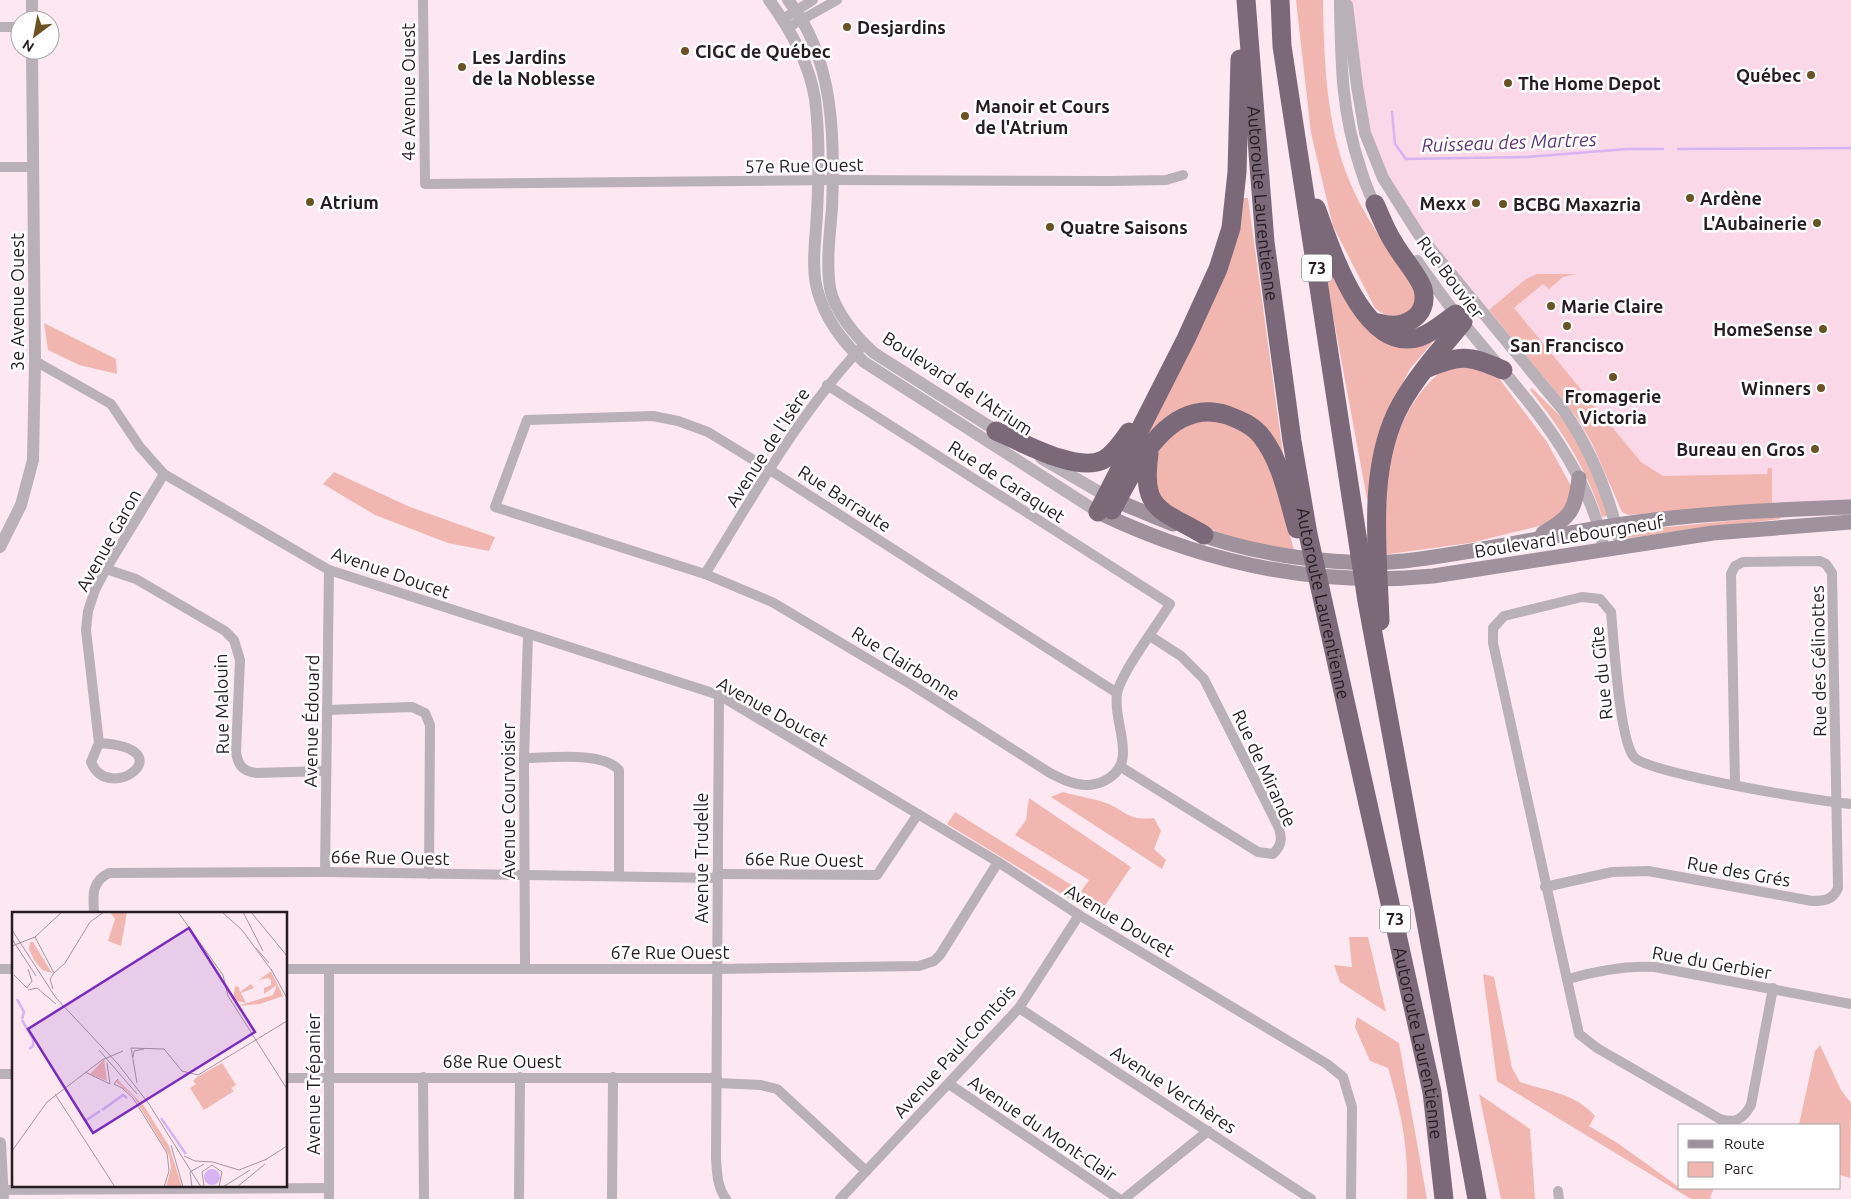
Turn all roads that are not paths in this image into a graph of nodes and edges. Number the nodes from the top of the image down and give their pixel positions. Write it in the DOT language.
graph roads {
  1 [pos="424,0"];
  2 [pos="769,0"];
  3 [pos="813,0"];
  4 [pos="837,0"];
  5 [pos="1242,0"];
  6 [pos="1246,0"];
  7 [pos="1280,0"];
  8 [pos="1340,0"];
  9 [pos="1346,0"];
  10 [pos="796,10"];
  11 [pos="786,23"];
  12 [pos="32,60"];
  13 [pos="0,167"];
  14 [pos="34,167"];
  15 [pos="1302,172"];
  16 [pos="1183,175"];
  17 [pos="833,180"];
  18 [pos="819,181"];
  19 [pos="424,184"];
  20 [pos="1375,204"];
  21 [pos="1475,304"];
  22 [pos="1459,318"];
  23 [pos="1368,319"];
  24 [pos="860,350"];
  25 [pos="34,361"];
  26 [pos="1424,370"];
  27 [pos="1503,370"];
  28 [pos="827,385"];
  29 [pos="1157,392"];
  30 [pos="996,431"];
  31 [pos="1150,446"];
  32 [pos="770,470"];
  33 [pos="164,474"];
  34 [pos="1579,478"];
  35 [pos="495,507"];
  36 [pos="1107,507"];
  37 [pos="1851,507"];
  38 [pos="1851,522"];
  39 [pos="1617,525"];
  40 [pos="1600,528"];
  41 [pos="1204,535"];
  42 [pos="1304,535"];
  43 [pos="1366,536"];
  44 [pos="1534,539"];
  45 [pos="1621,546"];
  46 [pos="0,548"];
  47 [pos="1604,549"];
  48 [pos="1344,561"];
  49 [pos="106,569"];
  50 [pos="329,570"];
  51 [pos="705,574"];
  52 [pos="1293,574"];
  53 [pos="528,635"];
  54 [pos="1150,636"];
  55 [pos="1117,694"];
  56 [pos="719,695"];
  57 [pos="328,710"];
  58 [pos="99,743"];
  59 [pos="524,758"];
  60 [pos="1121,767"];
  61 [pos="326,771"];
  62 [pos="1734,785"];
  63 [pos="1836,803"];
  64 [pos="1851,804"];
  65 [pos="918,814"];
  66 [pos="998,862"];
  67 [pos="325,872"];
  68 [pos="429,874"];
  69 [pos="524,874"];
  70 [pos="619,876"];
  71 [pos="717,876"];
  72 [pos="1545,888"];
  73 [pos="94,912"];
  74 [pos="1079,915"];
  75 [pos="525,967"];
  76 [pos="288,969"];
  77 [pos="330,969"];
  78 [pos="717,969"];
  79 [pos="1568,979"];
  80 [pos="1773,988"];
  81 [pos="1851,1004"];
  82 [pos="1019,1008"];
  83 [pos="423,1077"];
  84 [pos="520,1077"];
  85 [pos="613,1077"];
  86 [pos="288,1078"];
  87 [pos="331,1078"];
  88 [pos="717,1080"];
  89 [pos="949,1084"];
  90 [pos="1208,1131"];
  91 [pos="0,1143"];
  92 [pos="866,1171"];
  93 [pos="329,1188"];
  94 [pos="2,1193"];
  95 [pos="329,1199"];
  96 [pos="424,1199"];
  97 [pos="519,1199"];
  98 [pos="612,1199"];
  99 [pos="726,1199"];
  100 [pos="840,1199"];
  101 [pos="1119,1199"];
  102 [pos="1124,1199"];
  103 [pos="1311,1199"];
  104 [pos="1350,1199"];
  105 [pos="1444,1199"];
  106 [pos="1476,1199"];
  1 -- 19 [label="street, 4e Avenue Ouest"];
  2 -- 11 [label="street, Boulevard de l'Atrium"];
  3 -- 10 [label="street"];
  4 -- 10 [label="street"];
  5 -- 29 [label="highway"];
  6 -- 42 [label="highway, Autoroute Laurentienne / 73"];
  7 -- 15 [label="highway, Autoroute Laurentienne / 73"];
  8 -- 20 [label="street, Rue Bouvier"];
  9 -- 21 [label="street, Rue Bouvier"];
  10 -- 11 [label="street"];
  10 -- 17 [label="street, Boulevard de l'Atrium"];
  11 -- 18 [label="street, Boulevard de l'Atrium"];
  12 -- 14 [label="street, 3e Avenue Ouest"];
  13 -- 14 [label="street"];
  14 -- 25 [label="street, 3e Avenue Ouest"];
  15 -- 23 [label="highway"];
  15 -- 43 [label="highway, Autoroute Laurentienne / 73"];
  16 -- 17 [label="street, 57e Rue Ouest"];
  17 -- 18 [label="street, 57e Rue Ouest"];
  17 -- 24 [label="street, Boulevard de l'Atrium"];
  18 -- 19 [label="street, 57e Rue Ouest"];
  18 -- 24 [label="street, Boulevard de l'Atrium"];
  20 -- 22 [label="street, Rue Bouvier"];
  20 -- 23 [label="highway"];
  21 -- 22 [label="street"];
  21 -- 39 [label="street, Rue Bouvier"];
  22 -- 23 [label="highway"];
  22 -- 26 [label="highway"];
  22 -- 27 [label="street, Rue Bouvier"];
  24 -- 28 [label="street, Avenue de l'Isère"];
  24 -- 30 [label="street, Boulevard de l'Atrium"];
  24 -- 36 [label="street, Boulevard de l'Atrium"];
  25 -- 33 [label="street, Avenue Doucet"];
  25 -- 46 [label="street, 3e Avenue Ouest"];
  26 -- 27 [label="highway"];
  26 -- 43 [label="highway"];
  27 -- 34 [label="street, Rue Bouvier"];
  28 -- 32 [label="street, Avenue de l'Isère"];
  28 -- 54 [label="street, Rue de Caraquet"];
  29 -- 30 [label="highway"];
  29 -- 36 [label="highway"];
  30 -- 36 [label="street, Boulevard de l'Atrium"];
  31 -- 36 [label="highway"];
  31 -- 41 [label="highway"];
  31 -- 42 [label="highway"];
  32 -- 35 [label="street, Rue Barraute"];
  32 -- 51 [label="street, Avenue de l'Isère"];
  32 -- 55 [label="street, Rue Barraute"];
  33 -- 49 [label="street, Avenue Garon"];
  33 -- 50 [label="street, Avenue Doucet"];
  34 -- 40 [label="street, Rue Bouvier"];
  34 -- 44 [label="main road"];
  35 -- 51 [label="street, Rue Clairbonne"];
  36 -- 41 [label="main road, Boulevard de l'Atrium"];
  36 -- 52 [label="main road, Boulevard de l'Atrium"];
  37 -- 39 [label="main road, Boulevard Lebourgneuf"];
  38 -- 45 [label="main road, Boulevard Lebourgneuf"];
  39 -- 40 [label="main road, Boulevard Lebourgneuf"];
  39 -- 45 [label="street, Rue Bouvier"];
  40 -- 44 [label="main road, Boulevard Lebourgneuf"];
  40 -- 47 [label="street, Rue Bouvier"];
  41 -- 48 [label="main road, Boulevard de l'Atrium"];
  42 -- 105 [label="highway, Autoroute Laurentienne / 73"];
  43 -- 106 [label="highway, Autoroute Laurentienne / 73"];
  44 -- 48 [label="main road, Boulevard Lebourgneuf"];
  45 -- 47 [label="main road, Boulevard Lebourgneuf"];
  47 -- 52 [label="main road, Boulevard Lebourgneuf"];
  49 -- 58 [label="street, Avenue Garon"];
  49 -- 61 [label="street, Rue Malouin"];
  50 -- 53 [label="street, Avenue Doucet"];
  50 -- 57 [label="street, Avenue Édouard"];
  51 -- 60 [label="street, Rue Clairbonne"];
  53 -- 56 [label="street, Avenue Doucet"];
  53 -- 59 [label="street, Avenue Courvoisier"];
  54 -- 55 [label="street"];
  54 -- 60 [label="street, Rue de Mirande"];
  55 -- 60 [label="street"];
  56 -- 65 [label="street, Avenue Doucet"];
  56 -- 71 [label="street, Avenue Trudelle"];
  57 -- 61 [label="street, Avenue Édouard"];
  57 -- 68 [label="street"];
  58 -- 58 [label="street, Avenue Garon"];
  59 -- 69 [label="street, Avenue Courvoisier"];
  59 -- 70 [label="street"];
  61 -- 67 [label="street, Avenue Édouard"];
  62 -- 63 [label="street, Rue du Gîte"];
  62 -- 63 [label="street, Rue des Gélinottes"];
  62 -- 72 [label="street, Rue du Gîte"];
  63 -- 64 [label="street, Rue du Gîte"];
  63 -- 72 [label="street, Rue des Grés"];
  65 -- 66 [label="street, Avenue Doucet"];
  65 -- 71 [label="street, 66e Rue Ouest"];
  66 -- 74 [label="street, Avenue Doucet"];
  66 -- 78 [label="street, 67e Rue Ouest"];
  67 -- 68 [label="street, 66e Rue Ouest"];
  67 -- 73 [label="street, 66e Rue Ouest"];
  68 -- 69 [label="street, 66e Rue Ouest"];
  69 -- 70 [label="street, 66e Rue Ouest"];
  69 -- 75 [label="street, Avenue Courvoisier"];
  70 -- 71 [label="street, 66e Rue Ouest"];
  71 -- 78 [label="street, Avenue Trudelle"];
  72 -- 79 [label="street, Rue du Gîte"];
  74 -- 82 [label="street, Avenue Paul-Comtois"];
  74 -- 104 [label="street, Avenue Doucet"];
  75 -- 77 [label="street, 67e Rue Ouest"];
  75 -- 78 [label="street, 67e Rue Ouest"];
  76 -- 77 [label="street, 67e Rue Ouest"];
  77 -- 87 [label="street, Avenue Trépanier"];
  78 -- 88 [label="street, Avenue Trudelle"];
  79 -- 80 [label="street, Rue du Gerbier"];
  79 -- 80 [label="street, Rue du Gîte"];
  80 -- 81 [label="street, Rue du Gerbier"];
  82 -- 89 [label="street, Avenue Paul-Comtois"];
  82 -- 90 [label="street, Avenue Verchères"];
  83 -- 84 [label="street, 68e Rue Ouest"];
  83 -- 87 [label="street, 68e Rue Ouest"];
  83 -- 96 [label="street"];
  84 -- 85 [label="street, 68e Rue Ouest"];
  84 -- 97 [label="street"];
  85 -- 88 [label="street, 68e Rue Ouest"];
  85 -- 98 [label="street"];
  86 -- 87 [label="street, 68e Rue Ouest"];
  87 -- 93 [label="street, Avenue Trépanier"];
  88 -- 92 [label="street, 68e Rue Ouest"];
  88 -- 99 [label="street, Avenue Trudelle"];
  89 -- 92 [label="street, Avenue Paul-Comtois"];
  89 -- 101 [label="street, Avenue du Mont-Clair"];
  90 -- 102 [label="street"];
  90 -- 103 [label="street, Avenue Verchères"];
  91 -- 94 [label="street"];
  92 -- 100 [label="street, Avenue Paul-Comtois"];
  93 -- 94 [label="street"];
  93 -- 95 [label="street, Avenue Trépanier"];
}
